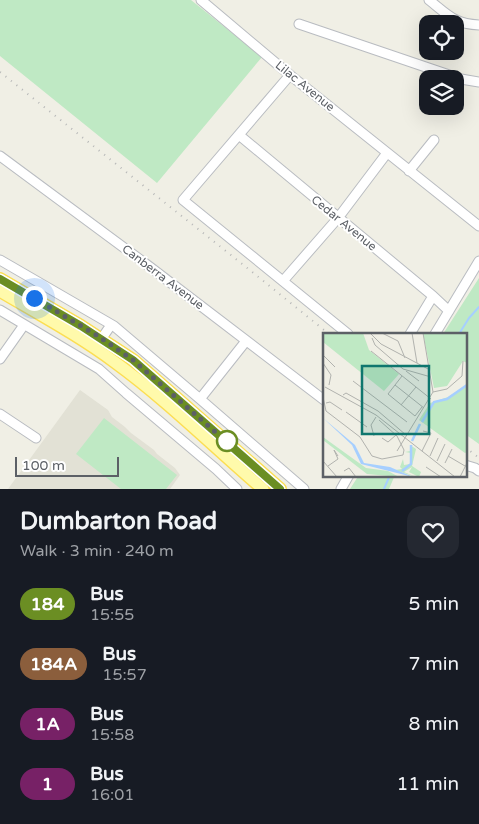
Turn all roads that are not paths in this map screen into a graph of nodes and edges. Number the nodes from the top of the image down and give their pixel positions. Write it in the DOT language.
graph roads {
  1 [pos="201,0"];
  2 [pos="429,0"];
  3 [pos="299,24"];
  4 [pos="479,25"];
  5 [pos="290,74"];
  6 [pos="479,82"];
  7 [pos="239,135"];
  8 [pos="434,140"];
  9 [pos="387,153"];
  10 [pos="0,156"];
  11 [pos="410,171"];
  12 [pos="338,218"];
  13 [pos="479,226"];
  14 [pos="0,260"];
  15 [pos="479,261"];
  16 [pos="0,279"];
  17 [pos="283,281"];
  18 [pos="0,291"];
  19 [pos="433,296"];
  20 [pos="0,310"];
  21 [pos="449,311"];
  22 [pos="24,325"];
  23 [pos="112,325"];
  24 [pos="347,333"];
  25 [pos="411,333"];
  26 [pos="435,333"];
  27 [pos="102,338"];
  28 [pos="246,341"];
  29 [pos="0,359"];
  30 [pos="200,399"];
  31 [pos="323,399"];
  32 [pos="0,414"];
  33 [pos="36,438"];
  34 [pos="466,465"];
  35 [pos="479,471"];
  36 [pos="348,477"];
  37 [pos="236,489"];
  38 [pos="263,489"];
  39 [pos="280,489"];
  40 [pos="304,489"];
  41 [pos="341,489"];
  1 -- 5 [label="street, Lilac Avenue"];
  2 -- 4 [label="street"];
  3 -- 6 [label="street"];
  5 -- 7 [label="street"];
  5 -- 9 [label="street, Lilac Avenue"];
  7 -- 12 [label="street, Cedar Avenue"];
  7 -- 17 [label="street"];
  8 -- 11 [label="street"];
  9 -- 11 [label="street, Lilac Avenue"];
  9 -- 12 [label="street"];
  10 -- 28 [label="street, Canberra Avenue"];
  11 -- 13 [label="street, Lilac Avenue"];
  12 -- 17 [label="street"];
  12 -- 19 [label="street, Cedar Avenue"];
  14 -- 23 [label="street"];
  15 -- 21 [label="street"];
  16 -- 27 [label="main road"];
  17 -- 24 [label="street"];
  18 -- 38 [label="main road"];
  19 -- 21 [label="street, Cedar Avenue"];
  19 -- 25 [label="street"];
  20 -- 22 [label="street"];
  21 -- 26 [label="street"];
  22 -- 29 [label="street"];
  22 -- 37 [label="street"];
  23 -- 27 [label="street"];
  23 -- 30 [label="street"];
  27 -- 39 [label="main road"];
  28 -- 30 [label="street"];
  28 -- 31 [label="street, Canberra Avenue"];
  30 -- 40 [label="street"];
  32 -- 33 [label="street"];
  34 -- 35 [label="street"];
  36 -- 41 [label="street"];
}
